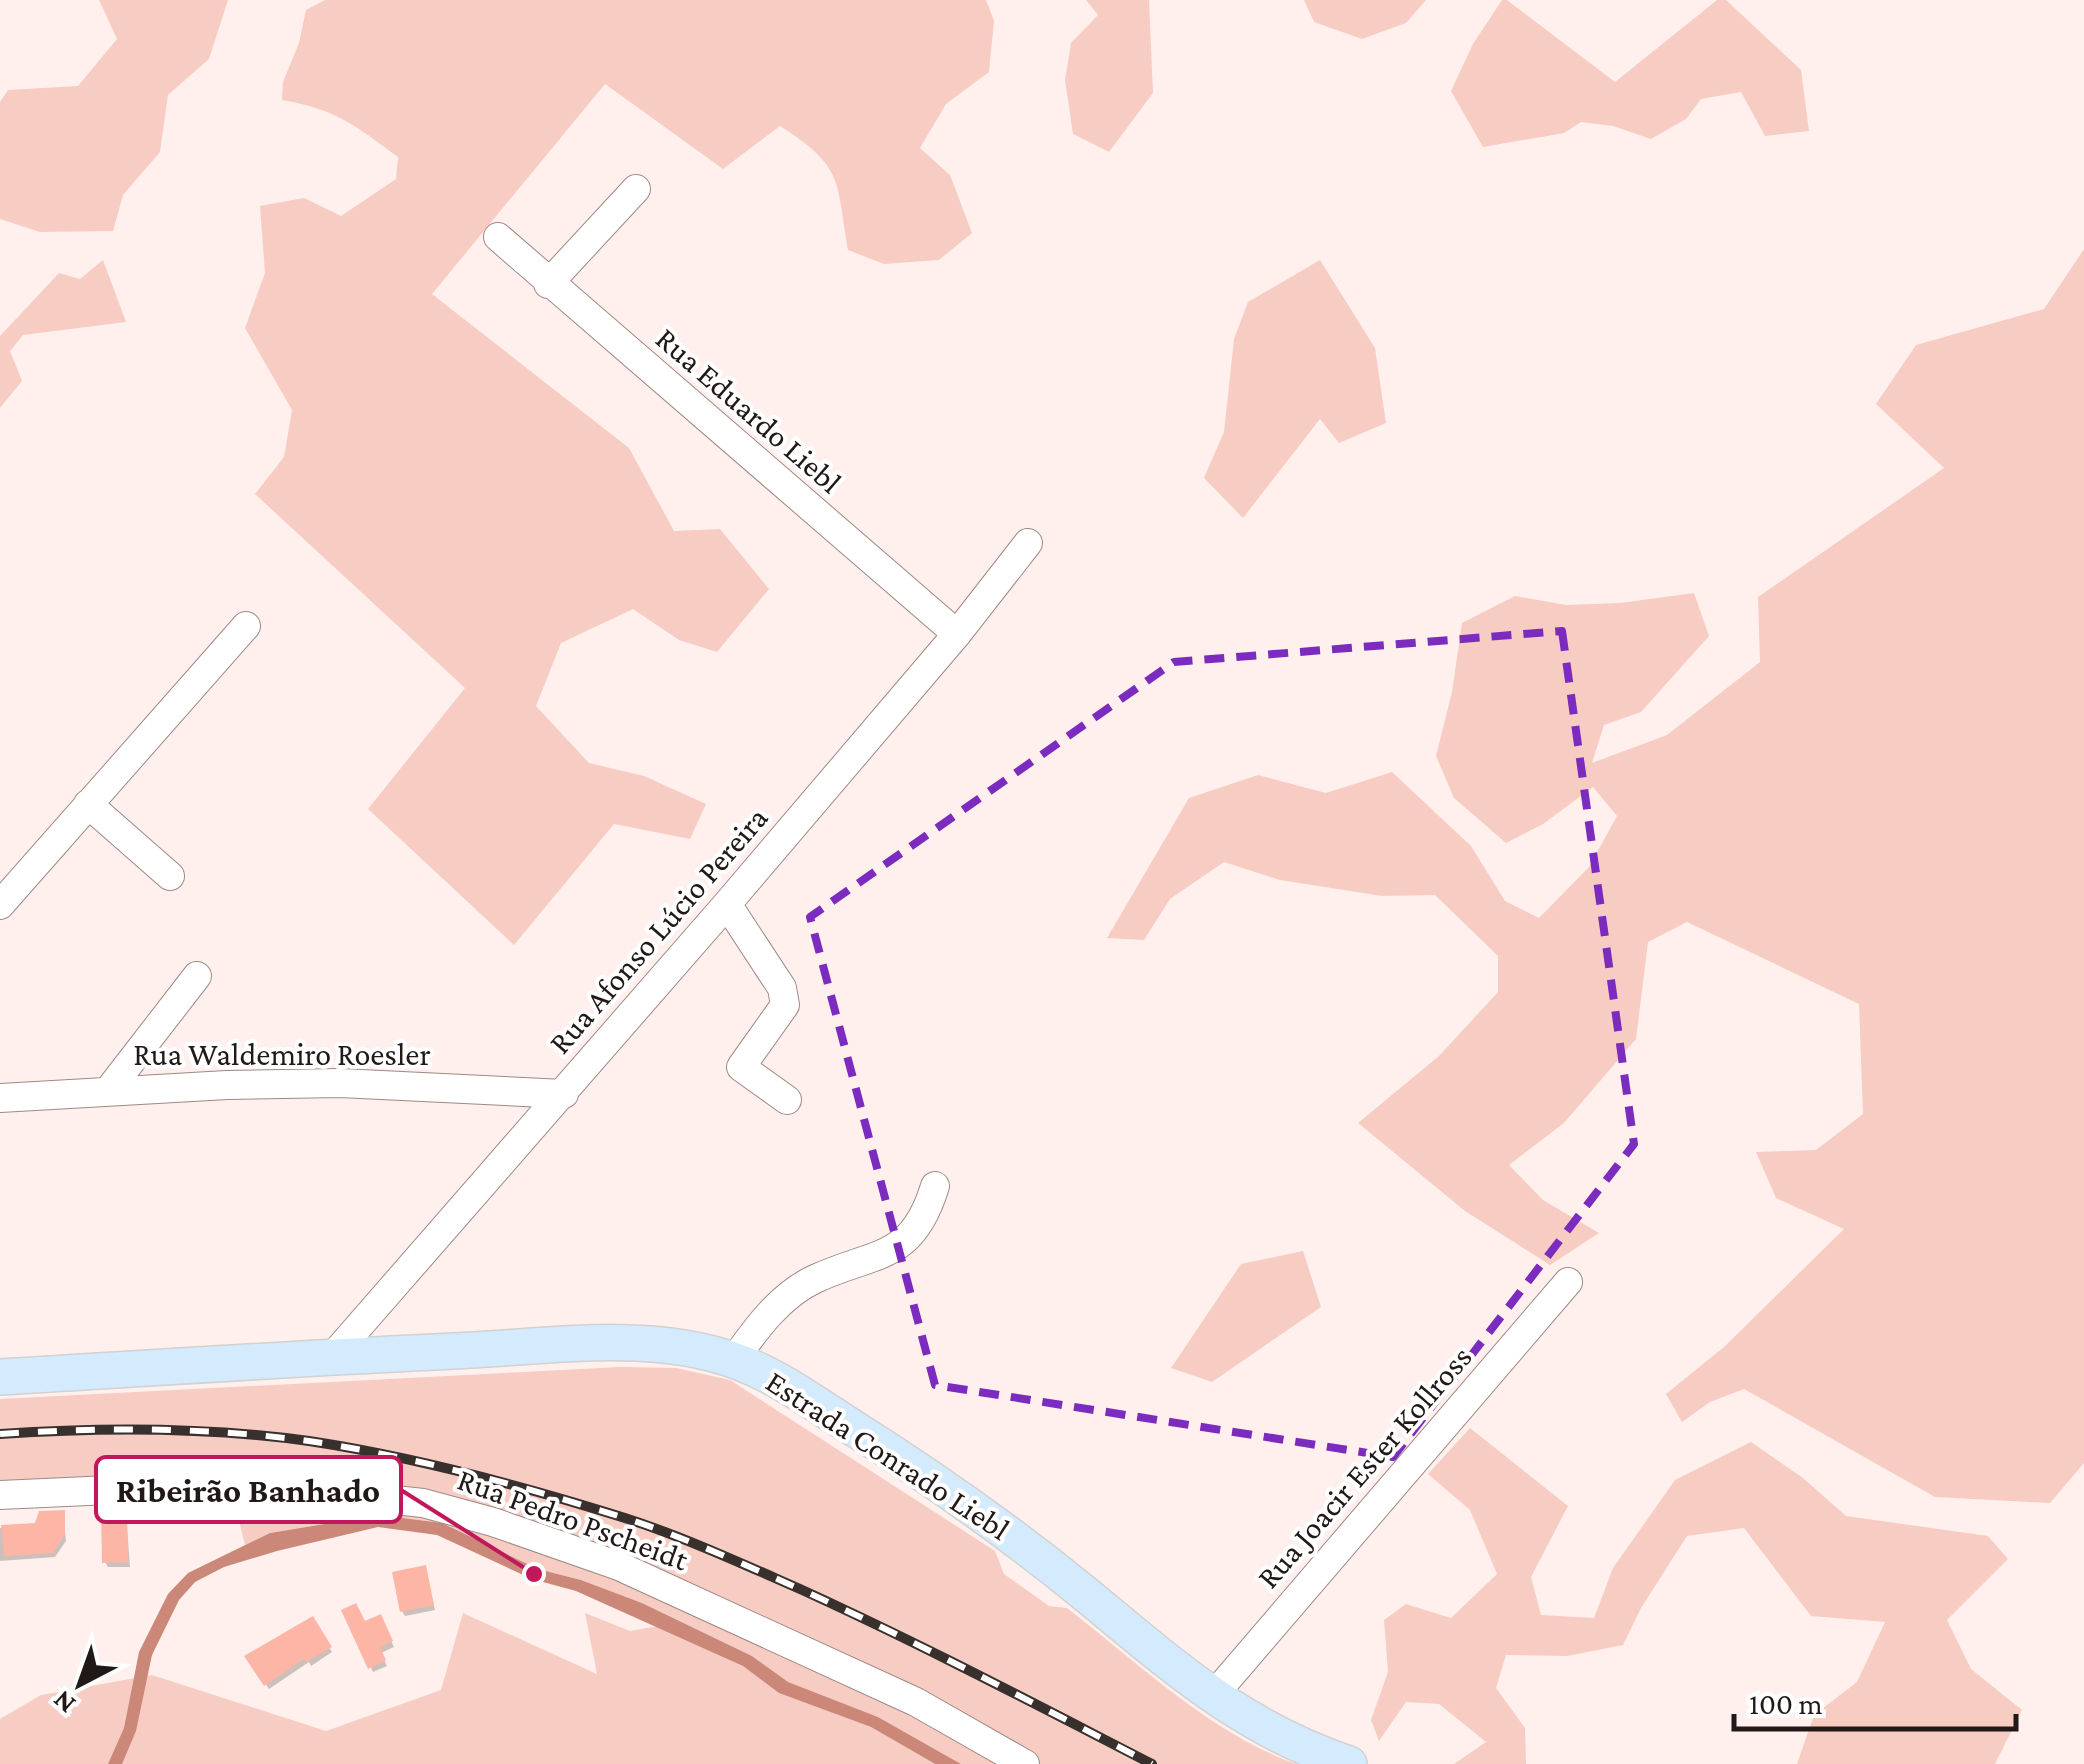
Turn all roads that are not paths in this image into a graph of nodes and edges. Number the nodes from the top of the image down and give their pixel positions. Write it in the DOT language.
graph roads {
  1 [pos="636,189"];
  2 [pos="498,237"];
  3 [pos="548,284"];
  4 [pos="1028,543"];
  5 [pos="246,626"];
  6 [pos="957,634"];
  7 [pos="88,804"];
  8 [pos="170,876"];
  9 [pos="727,904"];
  10 [pos="0,906"];
  11 [pos="197,976"];
  12 [pos="108,1091"];
  13 [pos="564,1094"];
  14 [pos="0,1098"];
  15 [pos="786,1100"];
  16 [pos="935,1186"];
  17 [pos="1568,1282"];
  18 [pos="332,1356"];
  19 [pos="734,1360"];
  20 [pos="0,1377"];
  21 [pos="0,1495"];
  22 [pos="1213,1696"];
  23 [pos="1024,1764"];
  24 [pos="1349,1764"];
  1 -- 3 [label="street"];
  2 -- 3 [label="street, Rua Eduardo Liebl"];
  3 -- 6 [label="street, Rua Eduardo Liebl"];
  4 -- 6 [label="street, Rua Afonso Lúcio Pereira"];
  5 -- 7 [label="street"];
  6 -- 9 [label="street, Rua Afonso Lúcio Pereira"];
  7 -- 8 [label="street"];
  7 -- 10 [label="street"];
  9 -- 13 [label="street, Rua Afonso Lúcio Pereira"];
  9 -- 15 [label="street"];
  11 -- 12 [label="street"];
  12 -- 13 [label="street, Rua Waldemiro Roesler"];
  12 -- 14 [label="street, Rua Waldemiro Roesler"];
  13 -- 18 [label="street, Rua Afonso Lúcio Pereira"];
  16 -- 19 [label="street"];
  17 -- 22 [label="street, Rua Joacir Ester Kollross"];
  18 -- 19 [label="main road, Estrada Conrado Liebl"];
  18 -- 20 [label="main road, Estrada Conrado Liebl"];
  19 -- 22 [label="main road, Estrada Conrado Liebl"];
  21 -- 23 [label="street, Rua Pedro Pscheidt"];
  22 -- 24 [label="main road, Estrada Conrado Liebl"];
}
